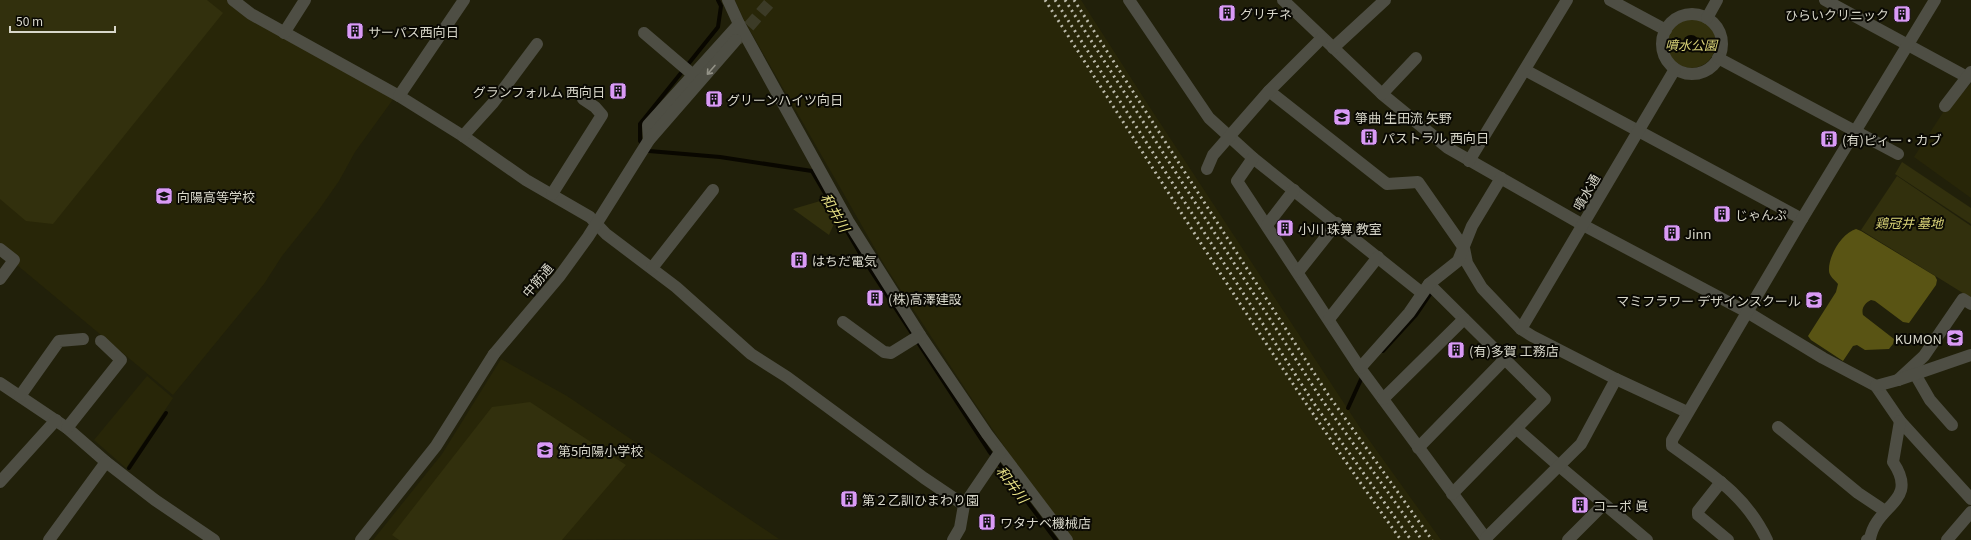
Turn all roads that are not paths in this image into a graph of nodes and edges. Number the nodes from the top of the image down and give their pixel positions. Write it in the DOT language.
graph roads {
  1 [pos="233,0"];
  2 [pos="306,0"];
  3 [pos="464,0"];
  4 [pos="728,0"];
  5 [pos="1129,0"];
  6 [pos="1282,0"];
  7 [pos="1385,0"];
  8 [pos="1566,0"];
  9 [pos="1610,0"];
  10 [pos="1718,0"];
  11 [pos="1825,0"];
  12 [pos="1934,0"];
  13 [pos="1707,18"];
  14 [pos="739,24"];
  15 [pos="1666,30"];
  16 [pos="284,33"];
  17 [pos="644,33"];
  18 [pos="1322,38"];
  19 [pos="736,40"];
  20 [pos="537,44"];
  21 [pos="1908,45"];
  22 [pos="1333,48"];
  23 [pos="1416,58"];
  24 [pos="1718,58"];
  25 [pos="1675,69"];
  26 [pos="1525,70"];
  27 [pos="692,74"];
  28 [pos="1969,75"];
  29 [pos="1269,91"];
  30 [pos="1382,94"];
  31 [pos="398,96"];
  32 [pos="583,99"];
  33 [pos="1945,106"];
  34 [pos="1638,131"];
  35 [pos="1855,132"];
  36 [pos="463,136"];
  37 [pos="1230,136"];
  38 [pos="646,145"];
  39 [pos="1898,154"];
  40 [pos="1253,158"];
  41 [pos="1470,161"];
  42 [pos="1207,169"];
  43 [pos="1501,178"];
  44 [pos="713,190"];
  45 [pos="1294,190"];
  46 [pos="552,194"];
  47 [pos="1802,219"];
  48 [pos="1337,223"];
  49 [pos="1267,225"];
  50 [pos="1583,225"];
  51 [pos="596,226"];
  52 [pos="1464,248"];
  53 [pos="0,249"];
  54 [pos="1378,257"];
  55 [pos="652,268"];
  56 [pos="1298,272"];
  57 [pos="0,279"];
  58 [pos="1426,288"];
  59 [pos="1971,304"];
  60 [pos="1747,312"];
  61 [pos="1329,319"];
  62 [pos="1464,319"];
  63 [pos="843,322"];
  64 [pos="1521,328"];
  65 [pos="920,335"];
  66 [pos="83,339"];
  67 [pos="101,341"];
  68 [pos="1971,355"];
  69 [pos="1504,360"];
  70 [pos="1360,368"];
  71 [pos="1915,374"];
  72 [pos="1616,379"];
  73 [pos="1898,380"];
  74 [pos="1,386"];
  75 [pos="1876,386"];
  76 [pos="20,396"];
  77 [pos="1383,399"];
  78 [pos="1687,412"];
  79 [pos="56,420"];
  80 [pos="1900,421"];
  81 [pos="1952,425"];
  82 [pos="1778,427"];
  83 [pos="67,428"];
  84 [pos="1517,429"];
  85 [pos="1418,448"];
  86 [pos="1000,452"];
  87 [pos="106,462"];
  88 [pos="1559,466"];
  89 [pos="0,482"];
  90 [pos="1721,482"];
  91 [pos="1452,494"];
  92 [pos="1971,499"];
  93 [pos="1740,500"];
  94 [pos="1604,504"];
  95 [pos="964,506"];
  96 [pos="1885,511"];
  97 [pos="1971,512"];
  98 [pos="1764,516"];
  99 [pos="1487,539"];
  100 [pos="49,540"];
  101 [pos="214,540"];
  102 [pos="362,540"];
  103 [pos="953,540"];
  104 [pos="1066,540"];
  105 [pos="1568,540"];
  106 [pos="1647,540"];
  107 [pos="1728,540"];
  108 [pos="1768,540"];
  109 [pos="1871,540"];
  110 [pos="1947,540"];
  1 -- 16 [label="street"];
  2 -- 16 [label="street"];
  3 -- 31 [label="street"];
  4 -- 14 [label="street"];
  5 -- 37 [label="street"];
  6 -- 18 [label="street"];
  7 -- 22 [label="street"];
  8 -- 26 [label="street"];
  9 -- 15 [label="street"];
  10 -- 13 [label="street"];
  11 -- 21 [label="street"];
  12 -- 21 [label="street"];
  13 -- 15 [label="street"];
  13 -- 24 [label="street"];
  14 -- 27 [label="street"];
  14 -- 65 [label="street"];
  15 -- 25 [label="street"];
  16 -- 31 [label="street"];
  17 -- 27 [label="street"];
  18 -- 22 [label="street"];
  18 -- 29 [label="street"];
  19 -- 38 [label="street, 中筋通, one-way"];
  20 -- 36 [label="street"];
  21 -- 28 [label="street"];
  21 -- 35 [label="street"];
  22 -- 30 [label="street"];
  23 -- 30 [label="street"];
  24 -- 25 [label="street"];
  24 -- 35 [label="street"];
  25 -- 34 [label="street, 噴水通"];
  26 -- 34 [label="street"];
  26 -- 41 [label="street"];
  27 -- 38 [label="street"];
  28 -- 33 [label="street"];
  29 -- 37 [label="street"];
  29 -- 52 [label="street"];
  30 -- 41 [label="street"];
  31 -- 36 [label="street"];
  32 -- 46 [label="street"];
  34 -- 47 [label="street"];
  34 -- 50 [label="street, 噴水通"];
  35 -- 39 [label="street"];
  35 -- 47 [label="street"];
  36 -- 46 [label="street"];
  37 -- 40 [label="street"];
  37 -- 42 [label="street"];
  38 -- 51 [label="street, 中筋通"];
  40 -- 45 [label="street"];
  40 -- 49 [label="street"];
  41 -- 43 [label="street"];
  43 -- 50 [label="street"];
  43 -- 52 [label="street"];
  44 -- 55 [label="street"];
  45 -- 48 [label="street"];
  45 -- 49 [label="street"];
  46 -- 51 [label="street"];
  47 -- 60 [label="street"];
  48 -- 54 [label="street"];
  48 -- 56 [label="street"];
  49 -- 56 [label="street"];
  50 -- 60 [label="street"];
  50 -- 64 [label="street, 噴水通"];
  51 -- 55 [label="street"];
  51 -- 102 [label="street, 中筋通"];
  52 -- 58 [label="street"];
  52 -- 64 [label="street"];
  53 -- 57 [label="street"];
  54 -- 58 [label="street"];
  54 -- 61 [label="street"];
  55 -- 95 [label="street"];
  56 -- 61 [label="street"];
  58 -- 62 [label="street"];
  58 -- 70 [label="street"];
  59 -- 73 [label="street"];
  60 -- 75 [label="street"];
  60 -- 78 [label="street"];
  61 -- 70 [label="street"];
  62 -- 69 [label="street"];
  62 -- 77 [label="street"];
  63 -- 65 [label="street"];
  64 -- 72 [label="street"];
  65 -- 86 [label="street"];
  66 -- 76 [label="street"];
  67 -- 83 [label="street"];
  68 -- 71 [label="street"];
  69 -- 84 [label="street"];
  69 -- 85 [label="street"];
  70 -- 77 [label="street"];
  71 -- 73 [label="street"];
  71 -- 81 [label="street"];
  72 -- 78 [label="street"];
  72 -- 88 [label="street"];
  73 -- 75 [label="street"];
  74 -- 76 [label="street"];
  75 -- 80 [label="street"];
  76 -- 79 [label="street"];
  77 -- 85 [label="street"];
  78 -- 90 [label="street"];
  79 -- 83 [label="street"];
  79 -- 89 [label="street"];
  80 -- 92 [label="street"];
  80 -- 96 [label="street"];
  82 -- 96 [label="street"];
  83 -- 87 [label="street"];
  84 -- 88 [label="street"];
  84 -- 91 [label="street"];
  85 -- 91 [label="street"];
  86 -- 95 [label="street"];
  86 -- 104 [label="street"];
  87 -- 100 [label="street"];
  87 -- 101 [label="street"];
  88 -- 94 [label="street"];
  88 -- 99 [label="street"];
  90 -- 93 [label="street"];
  90 -- 107 [label="street"];
  91 -- 99 [label="street"];
  93 -- 98 [label="street"];
  93 -- 108 [label="street"];
  94 -- 105 [label="street"];
  94 -- 106 [label="street"];
  95 -- 103 [label="street"];
  96 -- 109 [label="street"];
  97 -- 110 [label="street"];
}
